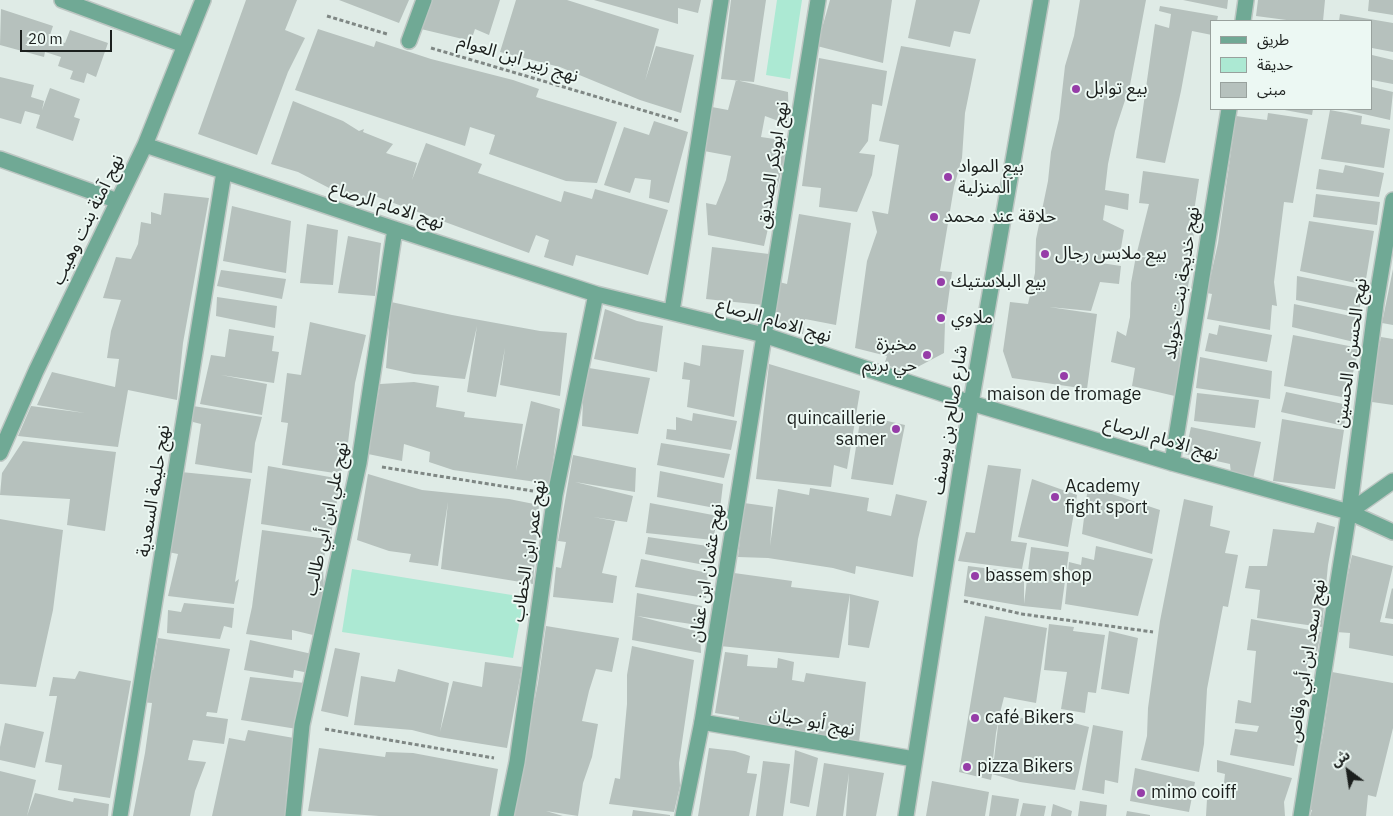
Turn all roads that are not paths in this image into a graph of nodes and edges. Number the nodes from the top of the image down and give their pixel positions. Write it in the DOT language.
graph roads {
  1 [pos="62,0"];
  2 [pos="203,0"];
  3 [pos="424,0"];
  4 [pos="721,0"];
  5 [pos="818,0"];
  6 [pos="1041,0"];
  7 [pos="1246,0"];
  8 [pos="1243,20"];
  9 [pos="409,41"];
  10 [pos="184,45"];
  11 [pos="1229,110"];
  12 [pos="145,145"];
  13 [pos="0,159"];
  14 [pos="224,172"];
  15 [pos="1393,200"];
  16 [pos="118,201"];
  17 [pos="395,229"];
  18 [pos="596,294"];
  19 [pos="672,311"];
  20 [pos="764,335"];
  21 [pos="971,403"];
  22 [pos="0,453"];
  23 [pos="1172,463"];
  24 [pos="1393,481"];
  25 [pos="1350,512"];
  26 [pos="1393,532"];
  27 [pos="702,722"];
  28 [pos="914,759"];
  29 [pos="120,816"];
  30 [pos="293,816"];
  31 [pos="506,816"];
  32 [pos="682,816"];
  33 [pos="906,816"];
  34 [pos="1301,816"];
  1 -- 10 [label="street"];
  2 -- 10 [label="street, نهج آمنة بنت وهيب"];
  3 -- 9 [label="street"];
  4 -- 19 [label="street"];
  5 -- 20 [label="street, نهج ابوبكر الصديق"];
  6 -- 21 [label="street, شارع صالح بن يوسف"];
  7 -- 8 [label="street"];
  10 -- 12 [label="street, نهج آمنة بنت وهيب"];
  11 -- 23 [label="street, نهج خديجة بنت خويلد"];
  12 -- 14 [label="street, نهج الامام الرصاع"];
  12 -- 16 [label="street, نهج آمنة بنت وهيب"];
  13 -- 16 [label="street"];
  14 -- 17 [label="street, نهج الامام الرصاع"];
  14 -- 29 [label="street, نهج حليمة السعدية"];
  15 -- 25 [label="street, نهج الحسن و الحسين"];
  16 -- 22 [label="street, نهج آمنة بنت وهيب"];
  17 -- 18 [label="street, نهج الامام الرصاع"];
  17 -- 30 [label="street, نهج علي ابن أبي طالب"];
  18 -- 19 [label="street, نهج الامام الرصاع"];
  18 -- 31 [label="street, نهج عمر ابن الخطاب"];
  19 -- 20 [label="street, نهج الامام الرصاع"];
  20 -- 21 [label="street, نهج الامام الرصاع"];
  20 -- 27 [label="street, نهج عثمان ابن عفان"];
  21 -- 23 [label="street, نهج الامام الرصاع"];
  21 -- 28 [label="street, شارع صالح بن يوسف"];
  23 -- 25 [label="street, نهج الامام الرصاع"];
  24 -- 25 [label="street"];
  25 -- 26 [label="street, نهج الامام الرصاع"];
  25 -- 34 [label="street, نهج سعد ابن أبي وقاص"];
  27 -- 28 [label="street, نهج أبو حيان"];
  27 -- 32 [label="street, نهج عثمان ابن عفان"];
  28 -- 33 [label="street, شارع صالح بن يوسف"];
}
